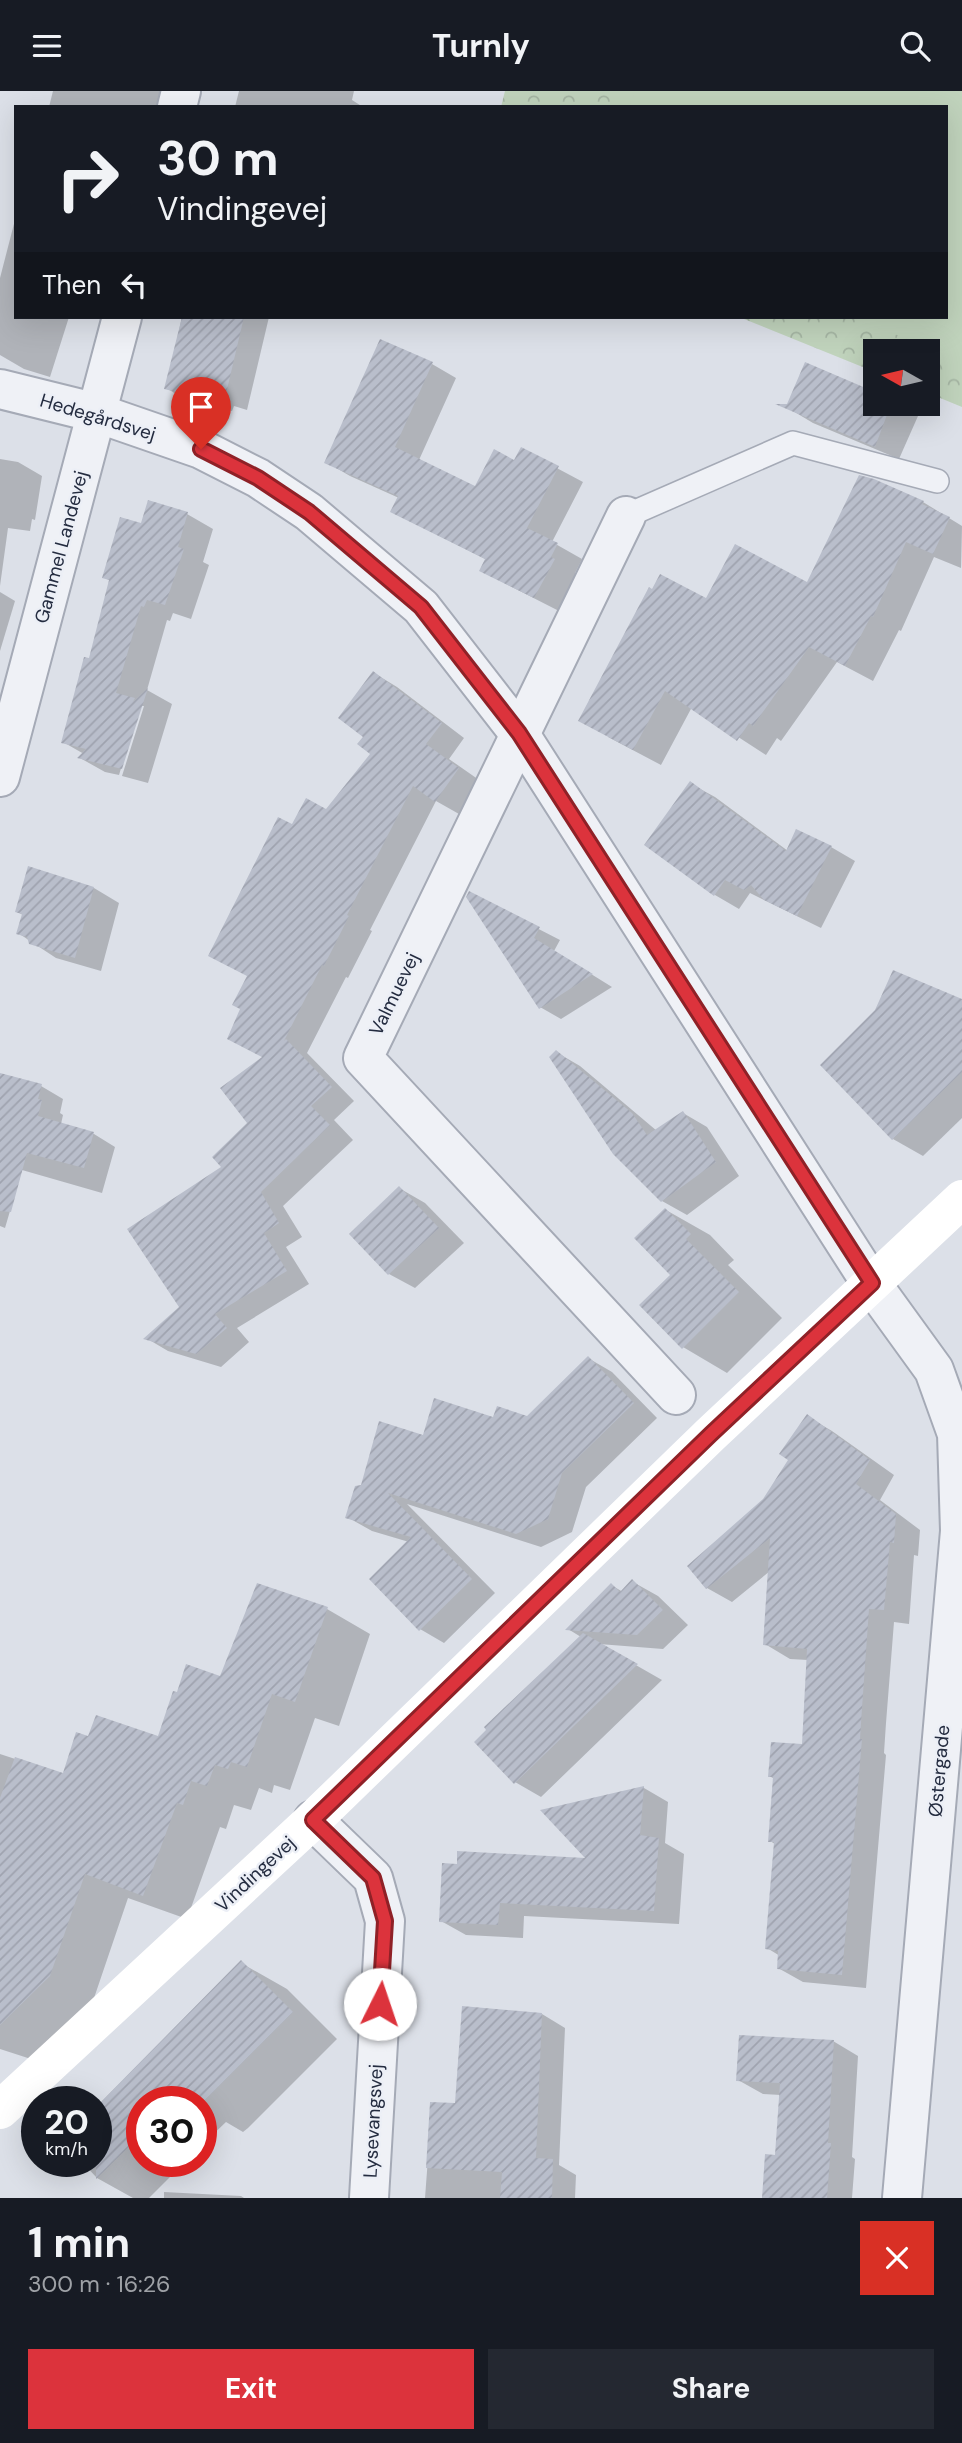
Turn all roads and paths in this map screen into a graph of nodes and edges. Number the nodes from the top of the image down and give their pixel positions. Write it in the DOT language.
graph roads {
  1 [pos="121,319"];
  2 [pos="0,389"];
  3 [pos="97,413"];
  4 [pos="937,481"];
  5 [pos="626,516"];
  6 [pos="519,733"];
  7 [pos="0,777"];
  8 [pos="962,1199"];
  9 [pos="872,1283"];
  10 [pos="676,1395"];
  11 [pos="960,1434"];
  12 [pos="313,1820"];
  13 [pos="0,2110"];
  14 [pos="369,2198"];
  15 [pos="902,2198"];
  1 -- 3 [label="street, Gammel Landevej"];
  2 -- 3 [label="street, Hedegårdsvej"];
  3 -- 6 [label="street, Hedegårdsvej"];
  3 -- 7 [label="street, Gammel Landevej"];
  4 -- 5 [label="lane"];
  5 -- 6 [label="street, Valmuevej"];
  6 -- 9 [label="street, Hedegårdsvej"];
  6 -- 10 [label="street, Valmuevej"];
  8 -- 9 [label="street, Vindingevej"];
  9 -- 11 [label="street, Østergade"];
  9 -- 12 [label="street, Vindingevej"];
  11 -- 15 [label="street, Østergade"];
  12 -- 13 [label="street, Vindingevej"];
  12 -- 14 [label="street, Lysevangsvej"];
}
